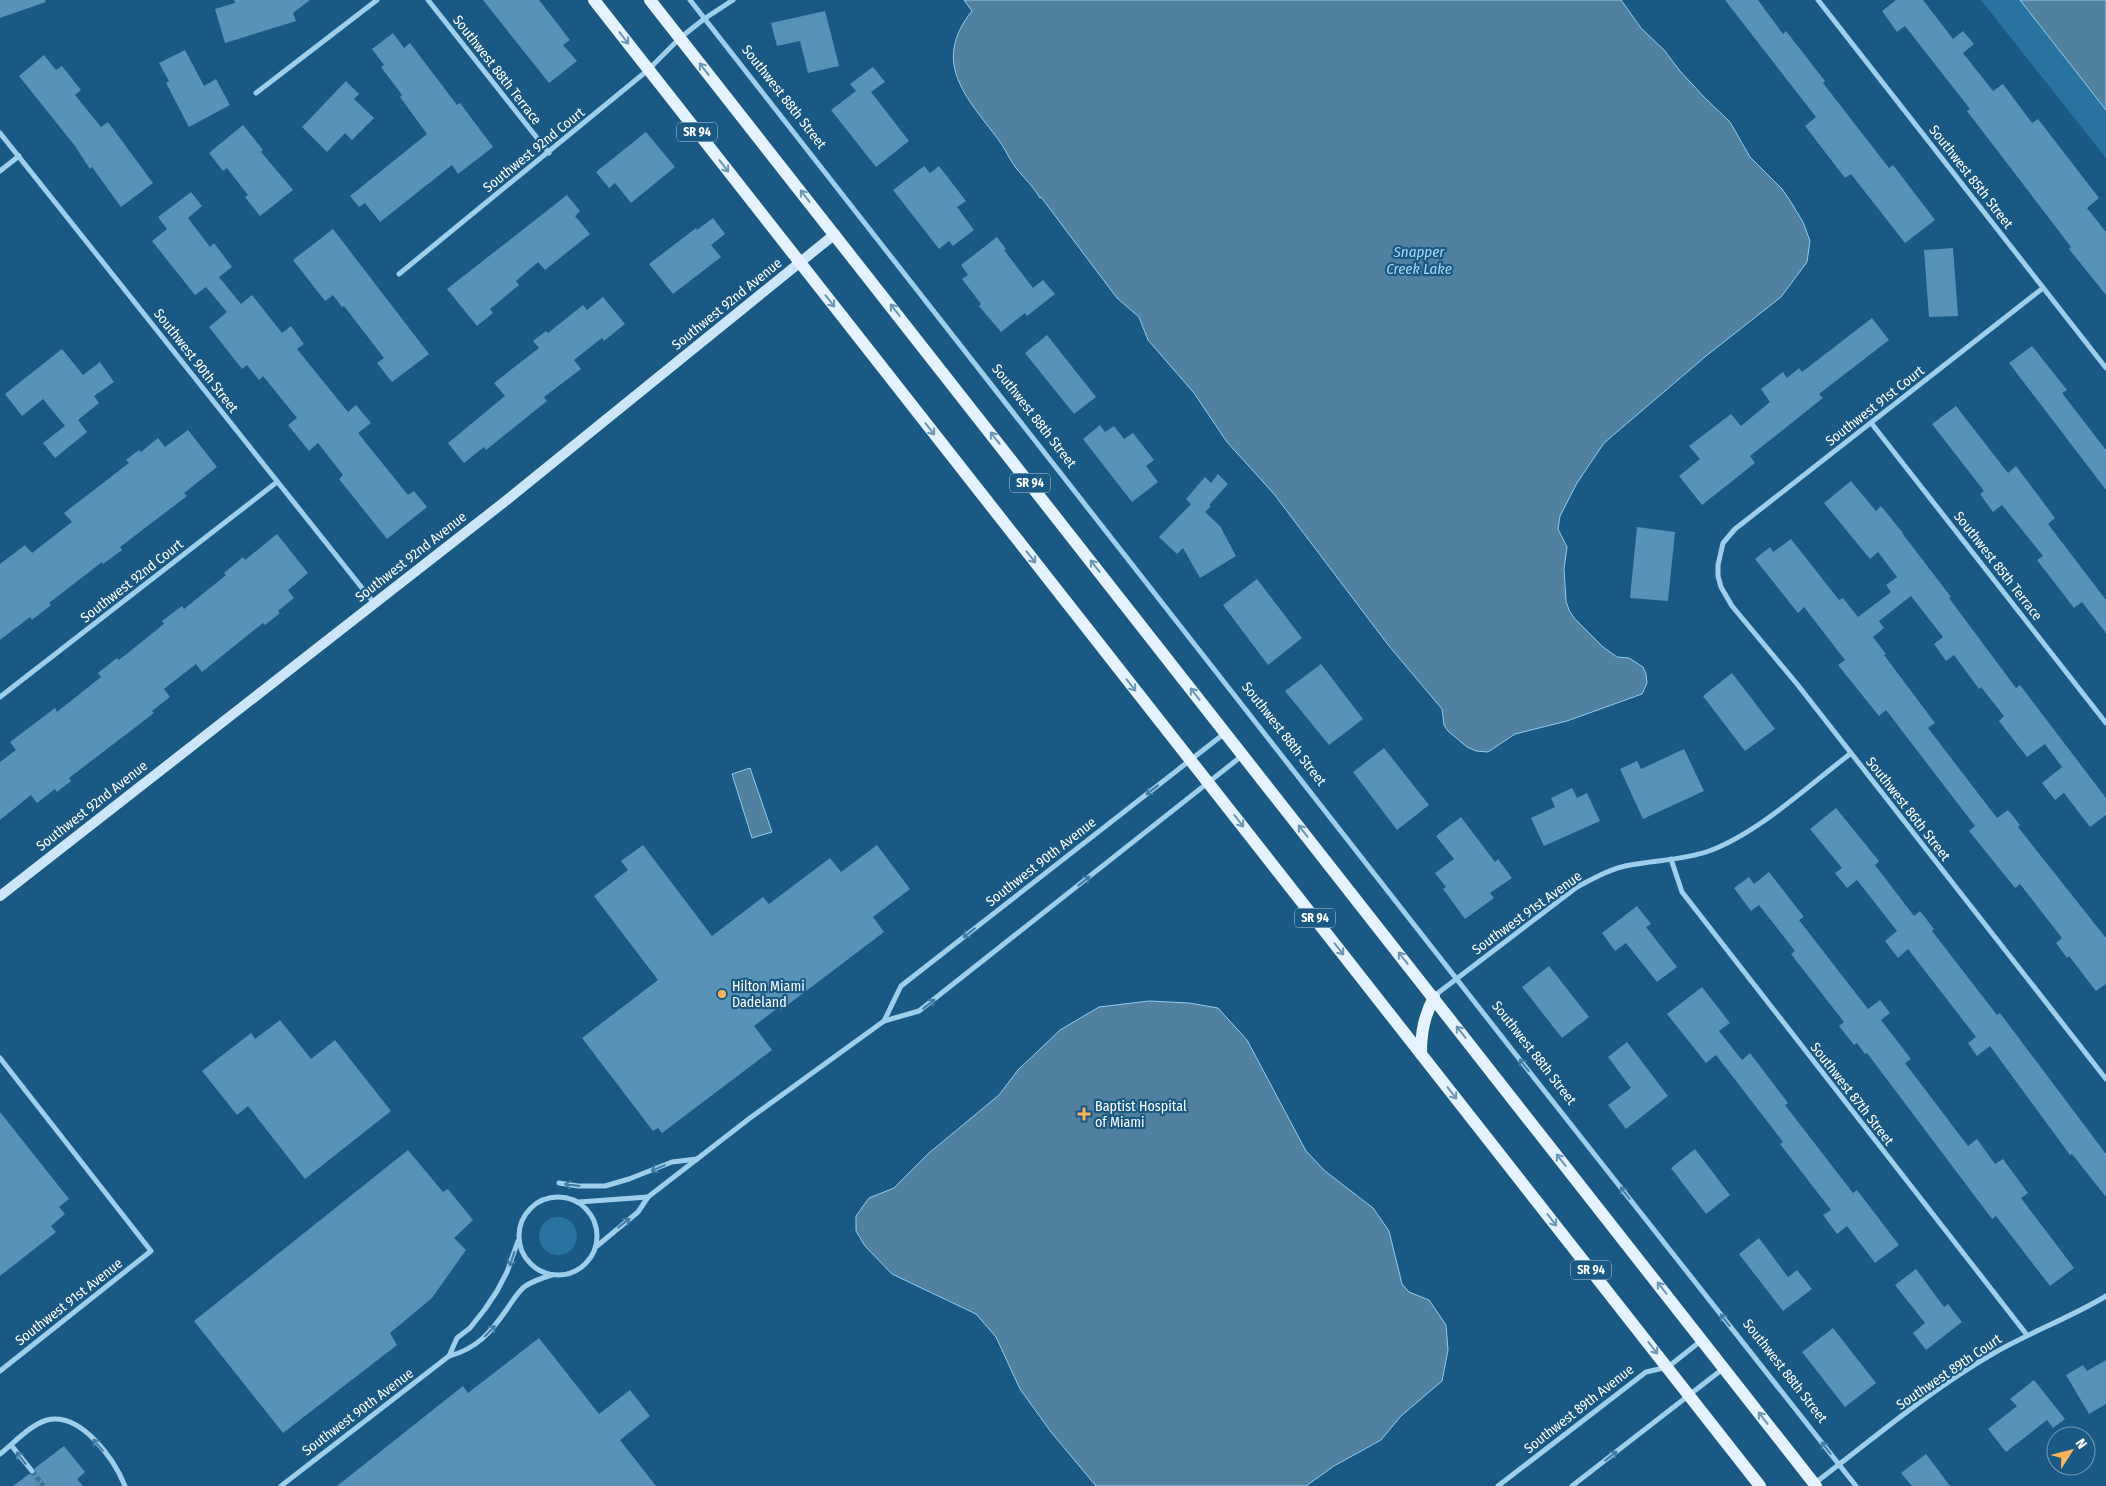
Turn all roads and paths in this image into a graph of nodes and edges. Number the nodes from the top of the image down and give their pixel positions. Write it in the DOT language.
graph roads {
  1 [pos="377,0"];
  2 [pos="428,0"];
  3 [pos="594,0"];
  4 [pos="650,0"];
  5 [pos="690,0"];
  6 [pos="733,0"];
  7 [pos="1818,0"];
  8 [pos="704,19"];
  9 [pos="680,38"];
  10 [pos="648,70"];
  11 [pos="256,93"];
  12 [pos="0,133"];
  13 [pos="549,153"];
  14 [pos="19,156"];
  15 [pos="0,171"];
  16 [pos="835,234"];
  17 [pos="800,263"];
  18 [pos="399,274"];
  19 [pos="2043,288"];
  20 [pos="2106,368"];
  21 [pos="1872,424"];
  22 [pos="277,482"];
  23 [pos="1722,543"];
  24 [pos="374,603"];
  25 [pos="0,697"];
  26 [pos="2106,723"];
  27 [pos="1225,732"];
  28 [pos="1850,754"];
  29 [pos="1243,755"];
  30 [pos="1190,759"];
  31 [pos="1208,782"];
  32 [pos="1671,859"];
  33 [pos="0,896"];
  34 [pos="1458,978"];
  35 [pos="1434,997"];
  36 [pos="884,1021"];
  37 [pos="1422,1054"];
  38 [pos="0,1058"];
  39 [pos="2106,1079"];
  40 [pos="698,1159"];
  41 [pos="559,1183"];
  42 [pos="648,1198"];
  43 [pos="578,1202"];
  44 [pos="518,1239"];
  45 [pos="597,1246"];
  46 [pos="552,1276"];
  47 [pos="2106,1296"];
  48 [pos="2027,1335"];
  49 [pos="1702,1340"];
  50 [pos="449,1356"];
  51 [pos="1668,1367"];
  52 [pos="1725,1368"];
  53 [pos="0,1371"];
  54 [pos="1690,1395"];
  55 [pos="11,1444"];
  56 [pos="0,1454"];
  57 [pos="1840,1464"];
  58 [pos="32,1471"];
  59 [pos="1816,1485"];
  60 [pos="124,1486"];
  61 [pos="281,1486"];
  62 [pos="1498,1486"];
  63 [pos="1572,1486"];
  64 [pos="1760,1486"];
  65 [pos="1856,1486"];
  1 -- 11 [label="street"];
  2 -- 13 [label="street, Southwest 88th Terrace"];
  3 -- 10 [label="main road, SR 94, one-way"];
  4 -- 9 [label="main road, SR 94"];
  5 -- 8 [label="street, Southwest 88th Street"];
  6 -- 8 [label="street, Southwest 92nd Court"];
  7 -- 19 [label="street, Southwest 85th Street"];
  8 -- 9 [label="street, Southwest 92nd Court"];
  8 -- 34 [label="street, Southwest 88th Street"];
  9 -- 10 [label="street, Southwest 92nd Court"];
  16 -- 9 [label="main road, SR 94, one-way"];
  10 -- 13 [label="street, Southwest 92nd Court"];
  10 -- 17 [label="main road, SR 94, one-way"];
  12 -- 14 [label="street, Southwest 90th Street"];
  13 -- 18 [label="street, Southwest 92nd Court"];
  14 -- 15 [label="street"];
  14 -- 22 [label="street, Southwest 90th Street"];
  16 -- 17 [label="street, Southwest 92nd Avenue"];
  27 -- 16 [label="main road, SR 94, one-way"];
  17 -- 24 [label="street, Southwest 92nd Avenue"];
  17 -- 30 [label="main road, SR 94, one-way"];
  19 -- 20 [label="street, Southwest 85th Street"];
  19 -- 21 [label="street, Southwest 91st Court"];
  21 -- 23 [label="street, Southwest 91st Court"];
  21 -- 26 [label="street, Southwest 85th Terrace"];
  22 -- 24 [label="street, Southwest 90th Street"];
  22 -- 25 [label="street, Southwest 92nd Court"];
  23 -- 28 [label="street, Southwest 86th Street"];
  24 -- 33 [label="street, Southwest 92nd Avenue"];
  27 -- 29 [label="main road, SR 94"];
  27 -- 30 [label="street, Southwest 90th Avenue"];
  28 -- 32 [label="street, Southwest 91st Avenue"];
  28 -- 39 [label="street, Southwest 86th Street"];
  29 -- 31 [label="street, Southwest 90th Avenue"];
  35 -- 29 [label="main road, SR 94, one-way"];
  30 -- 31 [label="main road, SR 94"];
  30 -- 36 [label="street, Southwest 90th Avenue, one-way"];
  36 -- 31 [label="street, Southwest 90th Avenue, one-way"];
  31 -- 37 [label="main road, SR 94, one-way"];
  32 -- 34 [label="street, Southwest 91st Avenue"];
  32 -- 48 [label="street, Southwest 87th Street"];
  34 -- 35 [label="street, Southwest 91st Avenue"];
  57 -- 34 [label="street, Southwest 88th Street, one-way"];
  35 -- 37 [label="main road"];
  49 -- 35 [label="main road, SR 94, one-way"];
  36 -- 40 [label="street, Southwest 90th Avenue"];
  37 -- 51 [label="main road, SR 94, one-way"];
  38 -- 53 [label="street, Southwest 91st Avenue"];
  40 -- 41 [label="street, one-way"];
  40 -- 42 [label="street, Southwest 90th Avenue"];
  42 -- 43 [label="street"];
  45 -- 42 [label="street, Southwest 90th Avenue, one-way"];
  43 -- 44 [label="street"];
  43 -- 45 [label="street"];
  44 -- 46 [label="street"];
  44 -- 50 [label="street, Southwest 90th Avenue, one-way"];
  45 -- 46 [label="street"];
  50 -- 46 [label="street, Southwest 90th Avenue, one-way"];
  47 -- 48 [label="street, Southwest 89th Court"];
  48 -- 57 [label="street, Southwest 89th Court"];
  49 -- 51 [label="street, Southwest 89th Avenue"];
  49 -- 52 [label="main road, SR 94"];
  50 -- 61 [label="street, Southwest 90th Avenue"];
  51 -- 54 [label="main road, SR 94"];
  51 -- 62 [label="street, Southwest 89th Avenue"];
  52 -- 54 [label="street"];
  59 -- 52 [label="main road, SR 94, one-way"];
  63 -- 54 [label="street, one-way"];
  54 -- 64 [label="main road, SR 94"];
  55 -- 56 [label="street"];
  58 -- 55 [label="street, one-way"];
  60 -- 55 [label="street, one-way"];
  57 -- 59 [label="street, Southwest 89th Court"];
  57 -- 65 [label="street, Southwest 88th Street"];
}
